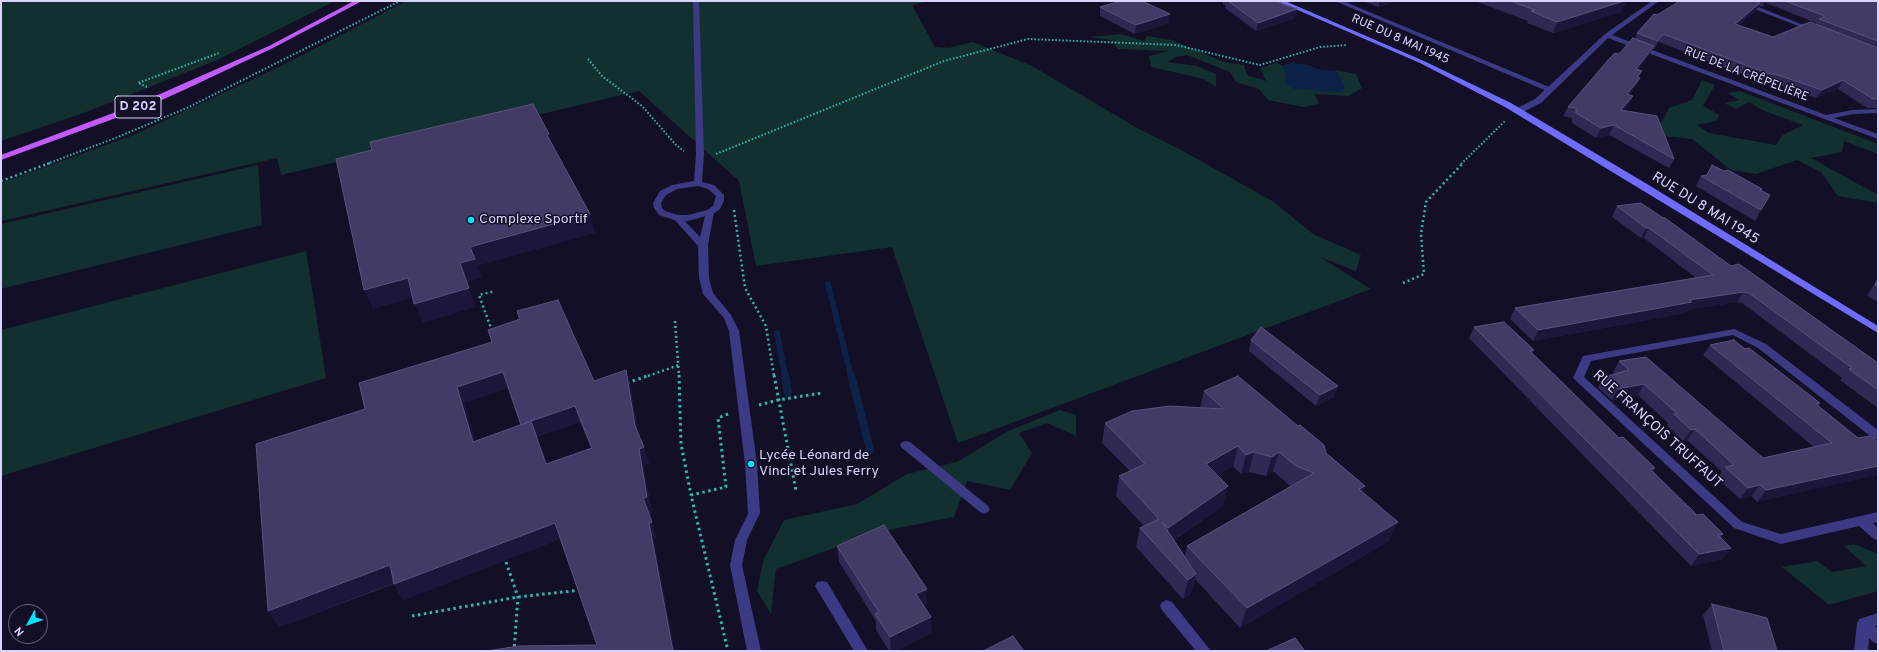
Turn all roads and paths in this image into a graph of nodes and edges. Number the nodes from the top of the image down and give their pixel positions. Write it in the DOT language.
graph roads {
  1 [pos="359,1"];
  2 [pos="696,1"];
  3 [pos="1280,1"];
  4 [pos="1338,1"];
  5 [pos="1656,1"];
  6 [pos="1737,1"];
  7 [pos="1818,32"];
  8 [pos="1607,35"];
  9 [pos="1350,45"];
  10 [pos="588,59"];
  11 [pos="1550,89"];
  12 [pos="1518,111"];
  13 [pos="1878,111"];
  14 [pos="1827,118"];
  15 [pos="1878,137"];
  16 [pos="715,148"];
  17 [pos="700,154"];
  18 [pos="715,154"];
  19 [pos="1,158"];
  20 [pos="715,160"];
  21 [pos="698,183"];
  22 [pos="736,203"];
  23 [pos="710,212"];
  24 [pos="677,218"];
  25 [pos="702,245"];
  26 [pos="1403,283"];
  27 [pos="495,290"];
  28 [pos="675,321"];
  29 [pos="1878,330"];
  30 [pos="492,334"];
  31 [pos="679,365"];
  32 [pos="620,385"];
  33 [pos="822,393"];
  34 [pos="778,400"];
  35 [pos="744,407"];
  36 [pos="1878,436"];
  37 [pos="906,445"];
  38 [pos="796,491"];
  39 [pos="691,495"];
  40 [pos="984,509"];
  41 [pos="1878,517"];
  42 [pos="1862,521"];
  43 [pos="1878,535"];
  44 [pos="506,562"];
  45 [pos="822,586"];
  46 [pos="586,590"];
  47 [pos="518,596"];
  48 [pos="1167,606"];
  49 [pos="412,616"];
  50 [pos="1878,619"];
  51 [pos="1864,623"];
  52 [pos="1878,638"];
  53 [pos="514,651"];
  54 [pos="728,651"];
  55 [pos="754,651"];
  56 [pos="862,651"];
  57 [pos="1204,651"];
  58 [pos="1861,651"];
  1 -- 19 [label="main road, D 202"];
  2 -- 17 [label="street"];
  3 -- 12 [label="main road, RUE DU 8 MAI 1945"];
  4 -- 11 [label="street"];
  5 -- 8 [label="street"];
  6 -- 7 [label="street"];
  8 -- 11 [label="street"];
  8 -- 14 [label="street, RUE DE LA CRÊPELIÈRE"];
  9 -- 18 [label="path"];
  10 -- 17 [label="path"];
  11 -- 12 [label="street"];
  12 -- 26 [label="path"];
  12 -- 29 [label="main road, RUE DU 8 MAI 1945"];
  13 -- 14 [label="street"];
  14 -- 15 [label="street, RUE DE LA CRÊPELIÈRE"];
  16 -- 18 [label="path"];
  17 -- 21 [label="street"];
  18 -- 20 [label="path"];
  21 -- 23 [label="street"];
  21 -- 24 [label="street"];
  22 -- 34 [label="path"];
  23 -- 24 [label="street"];
  23 -- 25 [label="street"];
  24 -- 25 [label="street"];
  25 -- 35 [label="street"];
  27 -- 30 [label="path"];
  28 -- 31 [label="path"];
  31 -- 32 [label="path"];
  31 -- 39 [label="path"];
  33 -- 34 [label="path"];
  34 -- 35 [label="path"];
  34 -- 38 [label="path"];
  35 -- 39 [label="path"];
  35 -- 55 [label="street"];
  36 -- 42 [label="street, RUE FRANÇOIS TRUFFAUT"];
  37 -- 40 [label="street"];
  39 -- 54 [label="path"];
  41 -- 42 [label="street, RUE FRANÇOIS TRUFFAUT"];
  42 -- 43 [label="street"];
  44 -- 47 [label="path"];
  45 -- 56 [label="street"];
  46 -- 47 [label="path"];
  47 -- 49 [label="path"];
  47 -- 53 [label="path"];
  48 -- 57 [label="street"];
  50 -- 51 [label="street"];
  51 -- 52 [label="street"];
  51 -- 58 [label="street"];
}
